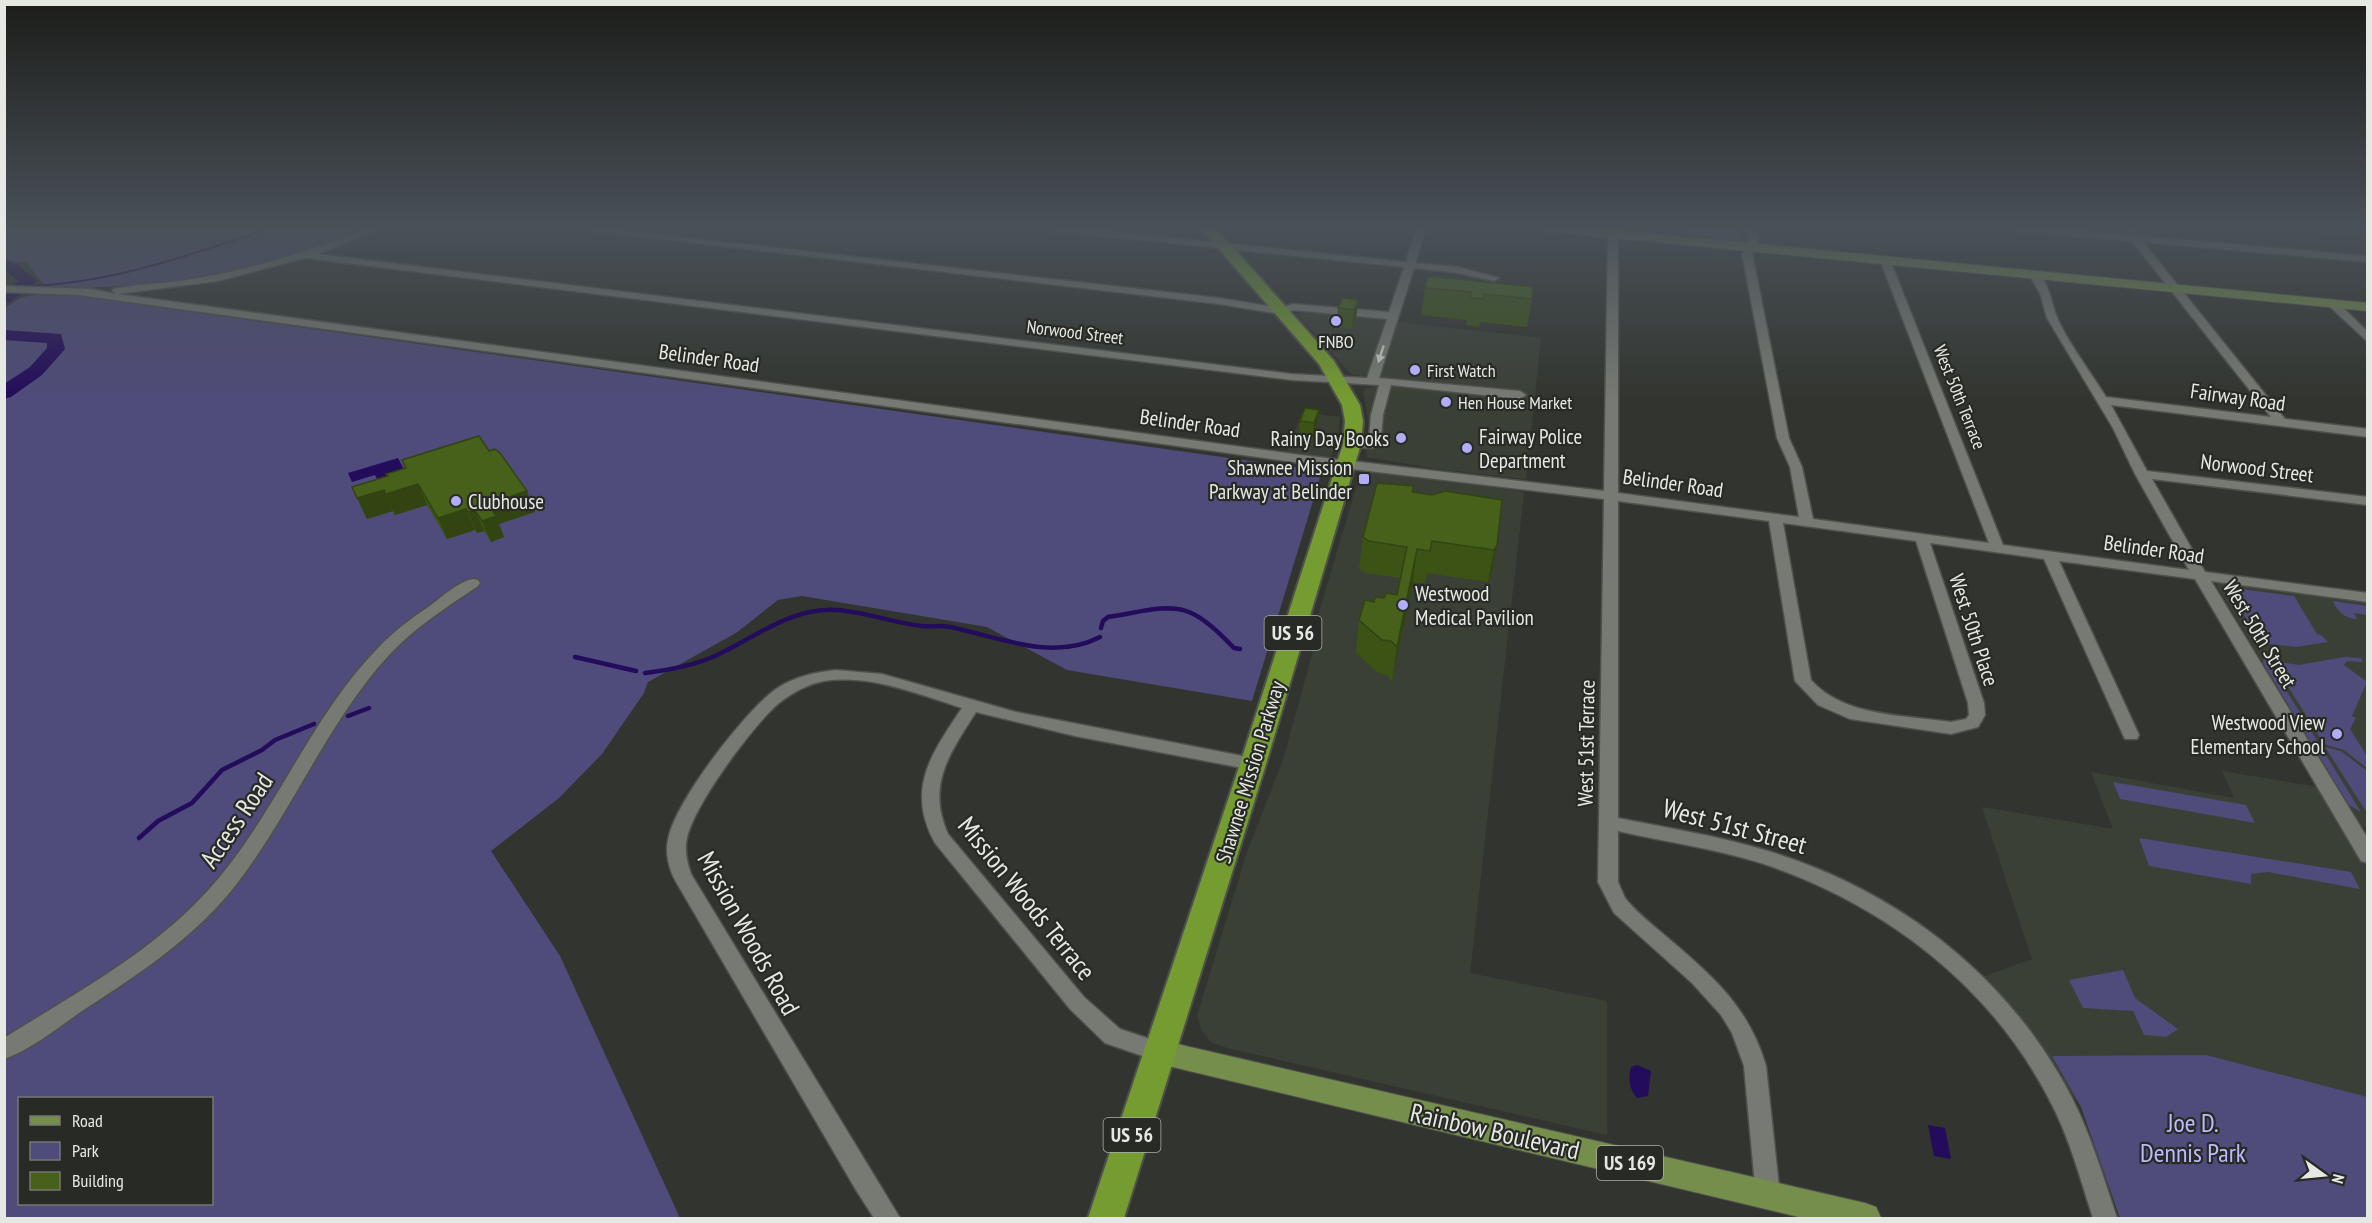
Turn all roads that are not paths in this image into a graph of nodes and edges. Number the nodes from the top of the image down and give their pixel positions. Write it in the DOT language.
graph roads {
  1 [pos="175,284"];
  2 [pos="545,284"];
  3 [pos="1063,284"];
  4 [pos="1257,284"];
  5 [pos="1404,284"];
  6 [pos="1613,284"];
  7 [pos="1753,284"];
  8 [pos="1894,284"];
  9 [pos="2040,284"];
  10 [pos="2135,284"];
  11 [pos="2172,284"];
  12 [pos="2175,288"];
  13 [pos="7,289"];
  14 [pos="80,292"];
  15 [pos="1268,297"];
  16 [pos="1232,303"];
  17 [pos="2332,303"];
  18 [pos="2367,307"];
  19 [pos="1280,311"];
  20 [pos="1392,322"];
  21 [pos="2367,339"];
  22 [pos="1340,381"];
  23 [pos="1379,381"];
  24 [pos="1520,395"];
  25 [pos="2103,400"];
  26 [pos="2282,423"];
  27 [pos="2367,433"];
  28 [pos="1353,444"];
  29 [pos="1347,463"];
  30 [pos="2141,474"];
  31 [pos="1611,496"];
  32 [pos="2367,501"];
  33 [pos="1775,519"];
  34 [pos="1807,523"];
  35 [pos="1922,538"];
  36 [pos="1998,549"];
  37 [pos="2050,556"];
  38 [pos="2201,576"];
  39 [pos="473,583"];
  40 [pos="2367,598"];
  41 [pos="972,705"];
  42 [pos="2131,735"];
  43 [pos="1253,764"];
  44 [pos="1607,822"];
  45 [pos="2367,856"];
  46 [pos="4,1050"];
  47 [pos="1160,1052"];
  48 [pos="1767,1196"];
  49 [pos="888,1218"];
  50 [pos="1106,1218"];
  51 [pos="1865,1218"];
  52 [pos="2105,1218"];
  1 -- 14 [label="street"];
  2 -- 22 [label="street, Norwood Street"];
  3 -- 16 [label="street"];
  4 -- 15 [label="highway, Shawnee Mission Parkway / US 56"];
  5 -- 20 [label="street"];
  6 -- 31 [label="street, West 51st Terrace"];
  7 -- 34 [label="street"];
  8 -- 36 [label="street, West 50th Terrace"];
  9 -- 25 [label="street, West 50th Street"];
  10 -- 12 [label="main road"];
  11 -- 12 [label="street"];
  12 -- 17 [label="main road"];
  12 -- 26 [label="street"];
  13 -- 14 [label="street"];
  14 -- 29 [label="street, Belinder Road"];
  15 -- 16 [label="street"];
  15 -- 19 [label="highway, Shawnee Mission Parkway / US 56"];
  16 -- 19 [label="street"];
  17 -- 18 [label="main road"];
  17 -- 21 [label="street"];
  19 -- 20 [label="street"];
  19 -- 22 [label="highway, Shawnee Mission Parkway / US 56"];
  20 -- 23 [label="street, one-way"];
  22 -- 23 [label="street, Norwood Street"];
  22 -- 28 [label="highway, Shawnee Mission Parkway / US 56"];
  23 -- 24 [label="street, Norwood Street"];
  23 -- 28 [label="street"];
  25 -- 26 [label="street, Fairway Road"];
  25 -- 30 [label="street, West 50th Street"];
  26 -- 27 [label="street, Fairway Road"];
  28 -- 29 [label="highway, Shawnee Mission Parkway / US 56"];
  29 -- 31 [label="street, Belinder Road"];
  29 -- 43 [label="highway, Shawnee Mission Parkway / US 56"];
  30 -- 32 [label="street, Norwood Street"];
  30 -- 38 [label="street, West 50th Street"];
  31 -- 33 [label="street, Belinder Road"];
  31 -- 44 [label="street, West 51st Terrace"];
  33 -- 34 [label="street, Belinder Road"];
  33 -- 35 [label="street, West 50th Place"];
  34 -- 35 [label="street, Belinder Road"];
  35 -- 36 [label="street, Belinder Road"];
  36 -- 37 [label="street, Belinder Road"];
  37 -- 38 [label="street, Belinder Road"];
  37 -- 42 [label="street"];
  38 -- 40 [label="street, Belinder Road"];
  38 -- 45 [label="street, West 50th Street"];
  39 -- 46 [label="street, Access Road"];
  41 -- 43 [label="street, Mission Woods Road"];
  41 -- 47 [label="street, Mission Woods Terrace"];
  41 -- 49 [label="street, Mission Woods Road"];
  43 -- 47 [label="highway, Shawnee Mission Parkway / US 56"];
  44 -- 48 [label="street, West 51st Terrace"];
  44 -- 52 [label="street, West 51st Street"];
  47 -- 48 [label="main road, Rainbow Boulevard / US 169"];
  47 -- 50 [label="highway, Shawnee Mission Parkway / US 56"];
  48 -- 51 [label="main road, Rainbow Boulevard / US 169"];
}
